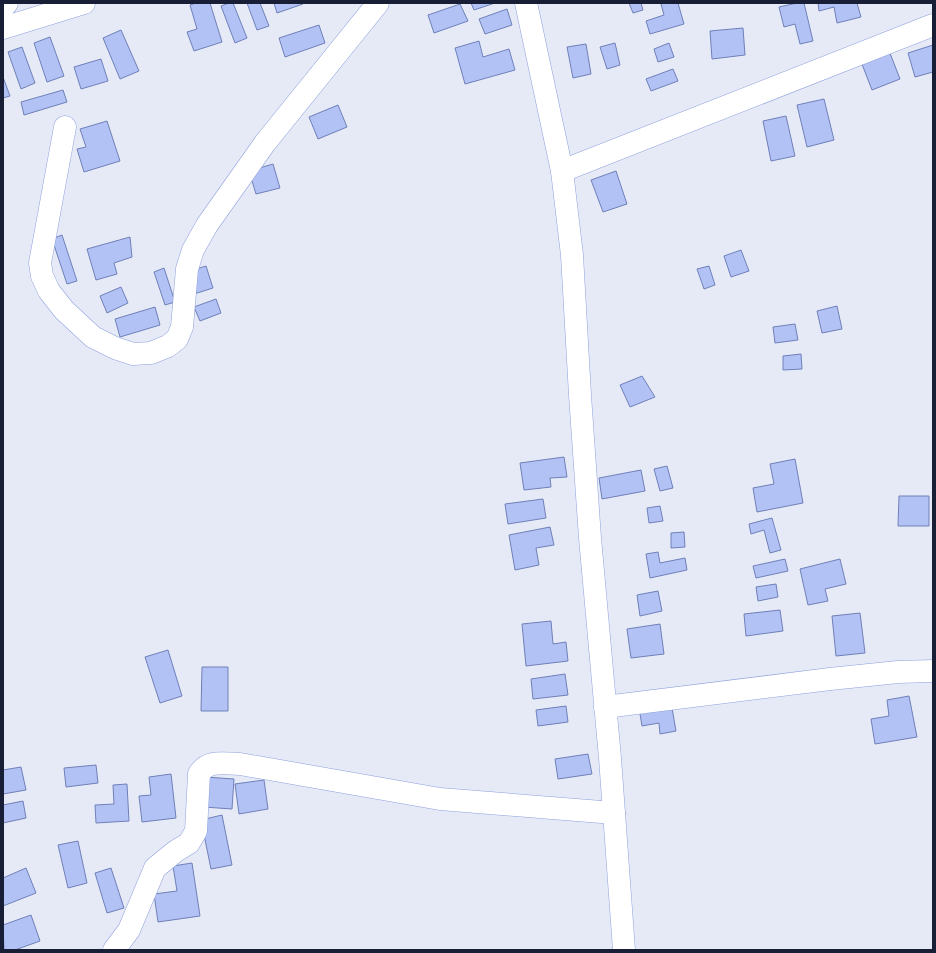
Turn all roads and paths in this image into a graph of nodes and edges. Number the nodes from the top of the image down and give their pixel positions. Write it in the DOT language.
graph roads {
  1 [pos="8,3"];
  2 [pos="84,3"];
  3 [pos="378,3"];
  4 [pos="526,3"];
  5 [pos="3,8"];
  6 [pos="933,25"];
  7 [pos="3,28"];
  8 [pos="65,127"];
  9 [pos="562,171"];
  10 [pos="933,671"];
  11 [pos="605,707"];
  12 [pos="614,813"];
  13 [pos="114,950"];
  14 [pos="624,950"];
  1 -- 5 [label="street"];
  2 -- 7 [label="street"];
  3 -- 8 [label="street"];
  4 -- 9 [label="street"];
  6 -- 9 [label="street"];
  9 -- 11 [label="street"];
  10 -- 11 [label="street"];
  11 -- 12 [label="street"];
  12 -- 13 [label="street"];
  12 -- 14 [label="street"];
}
